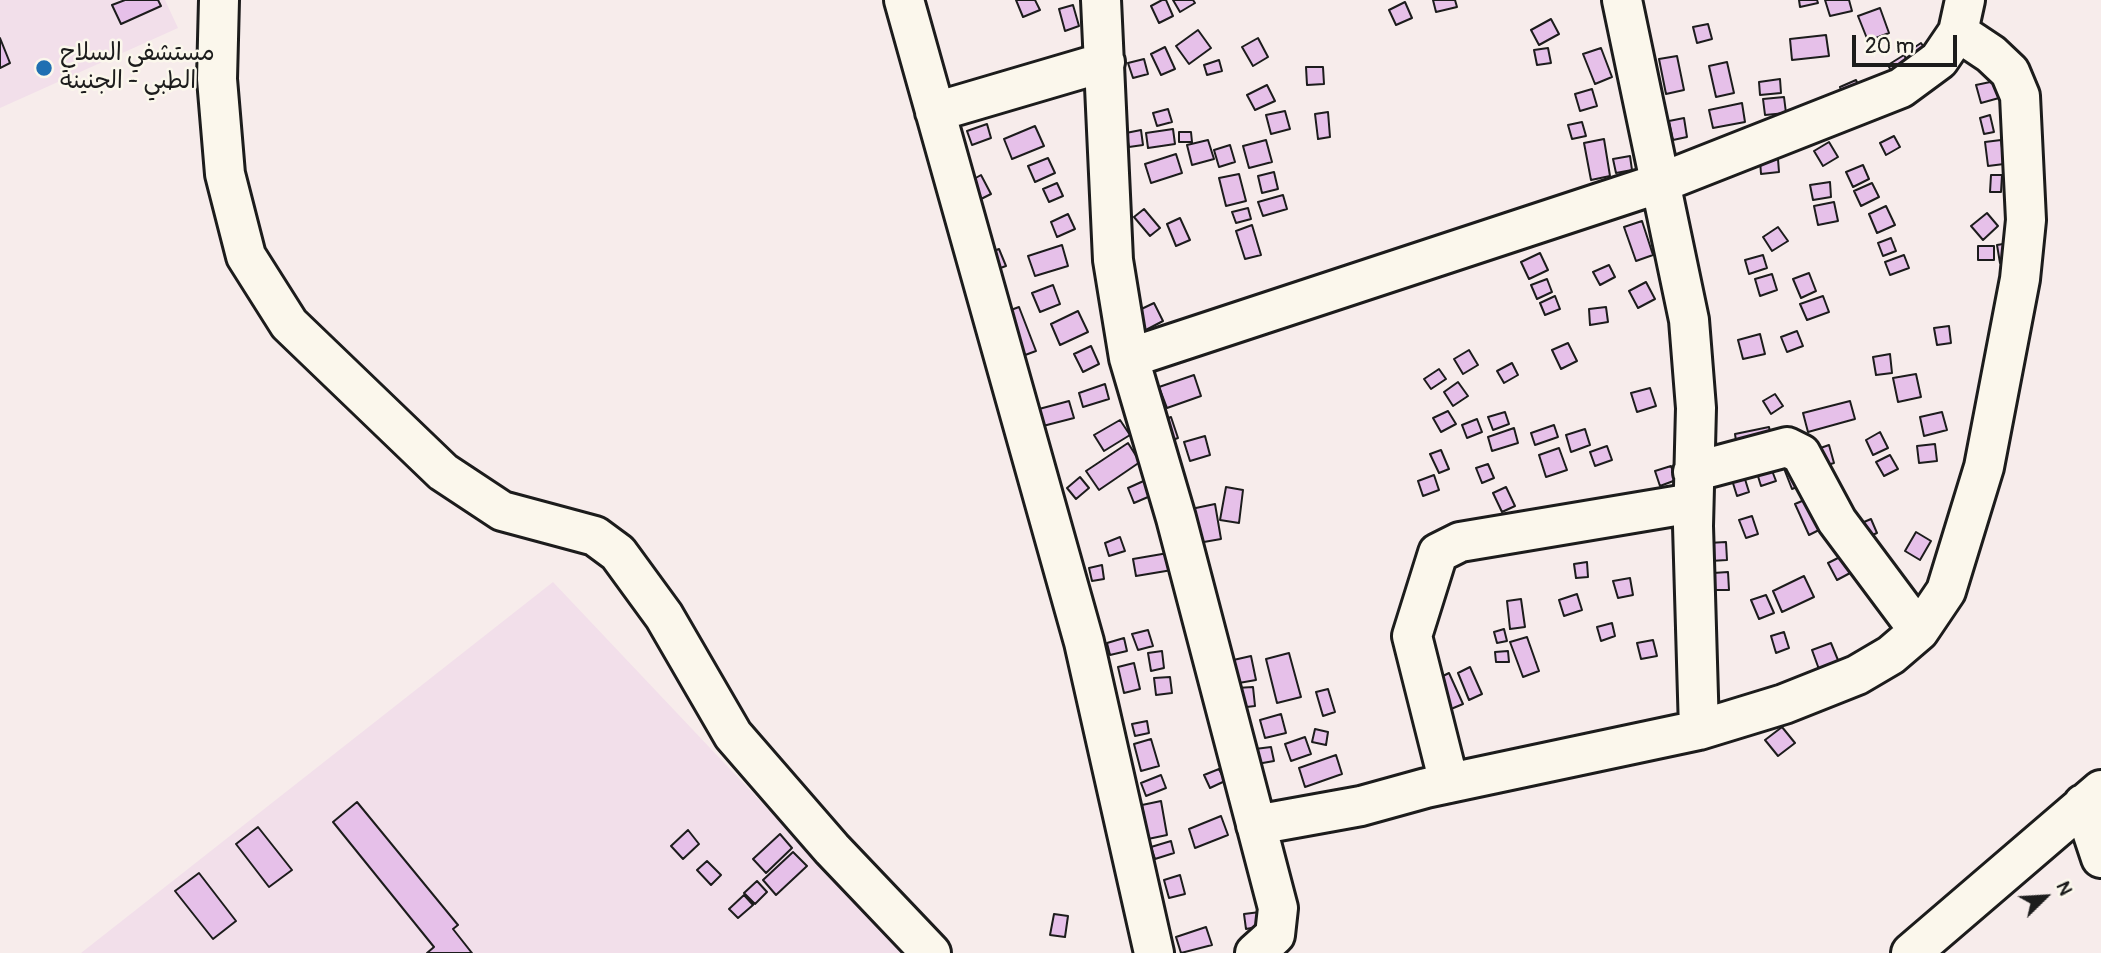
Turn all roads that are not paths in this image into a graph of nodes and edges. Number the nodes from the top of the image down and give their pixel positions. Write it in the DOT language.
graph roads {
  1 [pos="219,0"];
  2 [pos="904,0"];
  3 [pos="1101,0"];
  4 [pos="1622,0"];
  5 [pos="1961,16"];
  6 [pos="1105,62"];
  7 [pos="935,112"];
  8 [pos="1660,183"];
  9 [pos="1129,358"];
  10 [pos="1693,488"];
  11 [pos="1919,631"];
  12 [pos="1699,730"];
  13 [pos="1449,783"];
  14 [pos="2092,797"];
  15 [pos="1256,825"];
  16 [pos="2101,858"];
  17 [pos="931,953"];
  18 [pos="1154,953"];
  19 [pos="1255,953"];
  20 [pos="1911,953"];
  1 -- 17 [label="street"];
  2 -- 7 [label="street"];
  3 -- 6 [label="street"];
  4 -- 8 [label="street"];
  5 -- 8 [label="street"];
  5 -- 11 [label="street"];
  6 -- 7 [label="street"];
  6 -- 9 [label="street"];
  7 -- 18 [label="street"];
  8 -- 9 [label="street"];
  8 -- 10 [label="street"];
  9 -- 15 [label="street"];
  10 -- 11 [label="street"];
  10 -- 12 [label="street"];
  10 -- 13 [label="street"];
  11 -- 12 [label="street"];
  12 -- 13 [label="street"];
  13 -- 15 [label="street"];
  14 -- 16 [label="street"];
  14 -- 20 [label="street"];
  15 -- 19 [label="street"];
}
